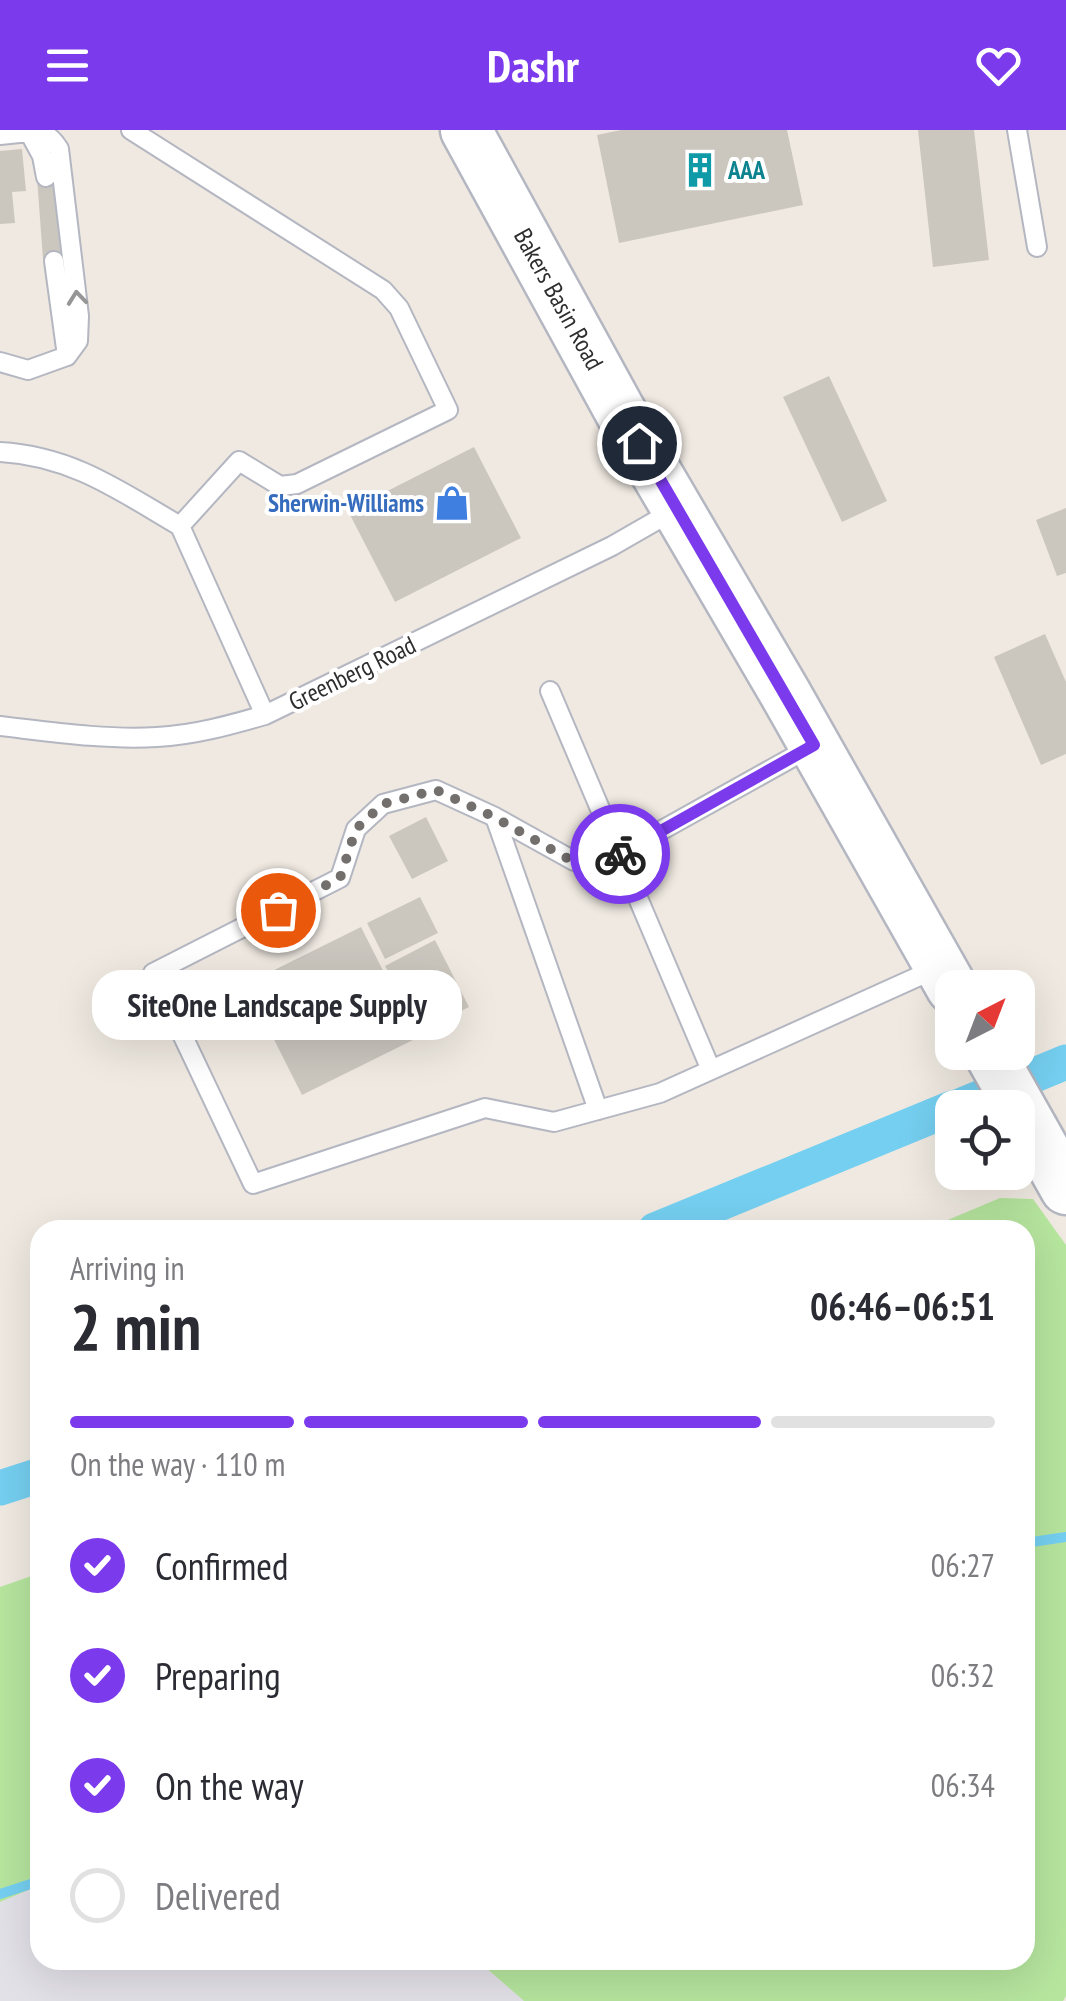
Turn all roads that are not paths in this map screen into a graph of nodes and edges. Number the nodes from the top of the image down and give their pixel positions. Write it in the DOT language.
graph roads {
  1 [pos="131,130"];
  2 [pos="466,130"];
  3 [pos="1017,130"];
  4 [pos="28,132"];
  5 [pos="0,135"];
  6 [pos="46,177"];
  7 [pos="1037,247"];
  8 [pos="54,260"];
  9 [pos="68,356"];
  10 [pos="0,362"];
  11 [pos="0,452"];
  12 [pos="677,508"];
  13 [pos="180,526"];
  14 [pos="550,691"];
  15 [pos="265,715"];
  16 [pos="0,726"];
  17 [pos="814,745"];
  18 [pos="494,817"];
  19 [pos="619,854"];
  20 [pos="942,970"];
  21 [pos="935,981"];
  22 [pos="711,1070"];
  23 [pos="999,1070"];
  24 [pos="598,1110"];
  25 [pos="1066,1189"];
  1 -- 13 [label="lane"];
  2 -- 12 [label="main road, Bakers Basin Road"];
  3 -- 7 [label="lane"];
  4 -- 5 [label="lane"];
  4 -- 6 [label="lane"];
  9 -- 4 [label="lane, one-way"];
  8 -- 9 [label="lane"];
  9 -- 10 [label="lane"];
  11 -- 13 [label="lane"];
  12 -- 15 [label="lane, Greenberg Road"];
  12 -- 17 [label="main road, Bakers Basin Road"];
  13 -- 15 [label="lane"];
  14 -- 19 [label="lane"];
  15 -- 16 [label="lane, Greenberg Road"];
  17 -- 19 [label="lane"];
  17 -- 20 [label="main road, Bakers Basin Road"];
  18 -- 19 [label="lane"];
  18 -- 24 [label="lane"];
  18 -- 24 [label="lane"];
  19 -- 22 [label="lane"];
  21 -- 22 [label="lane"];
  22 -- 24 [label="lane"];
  23 -- 25 [label="main road"];
}
